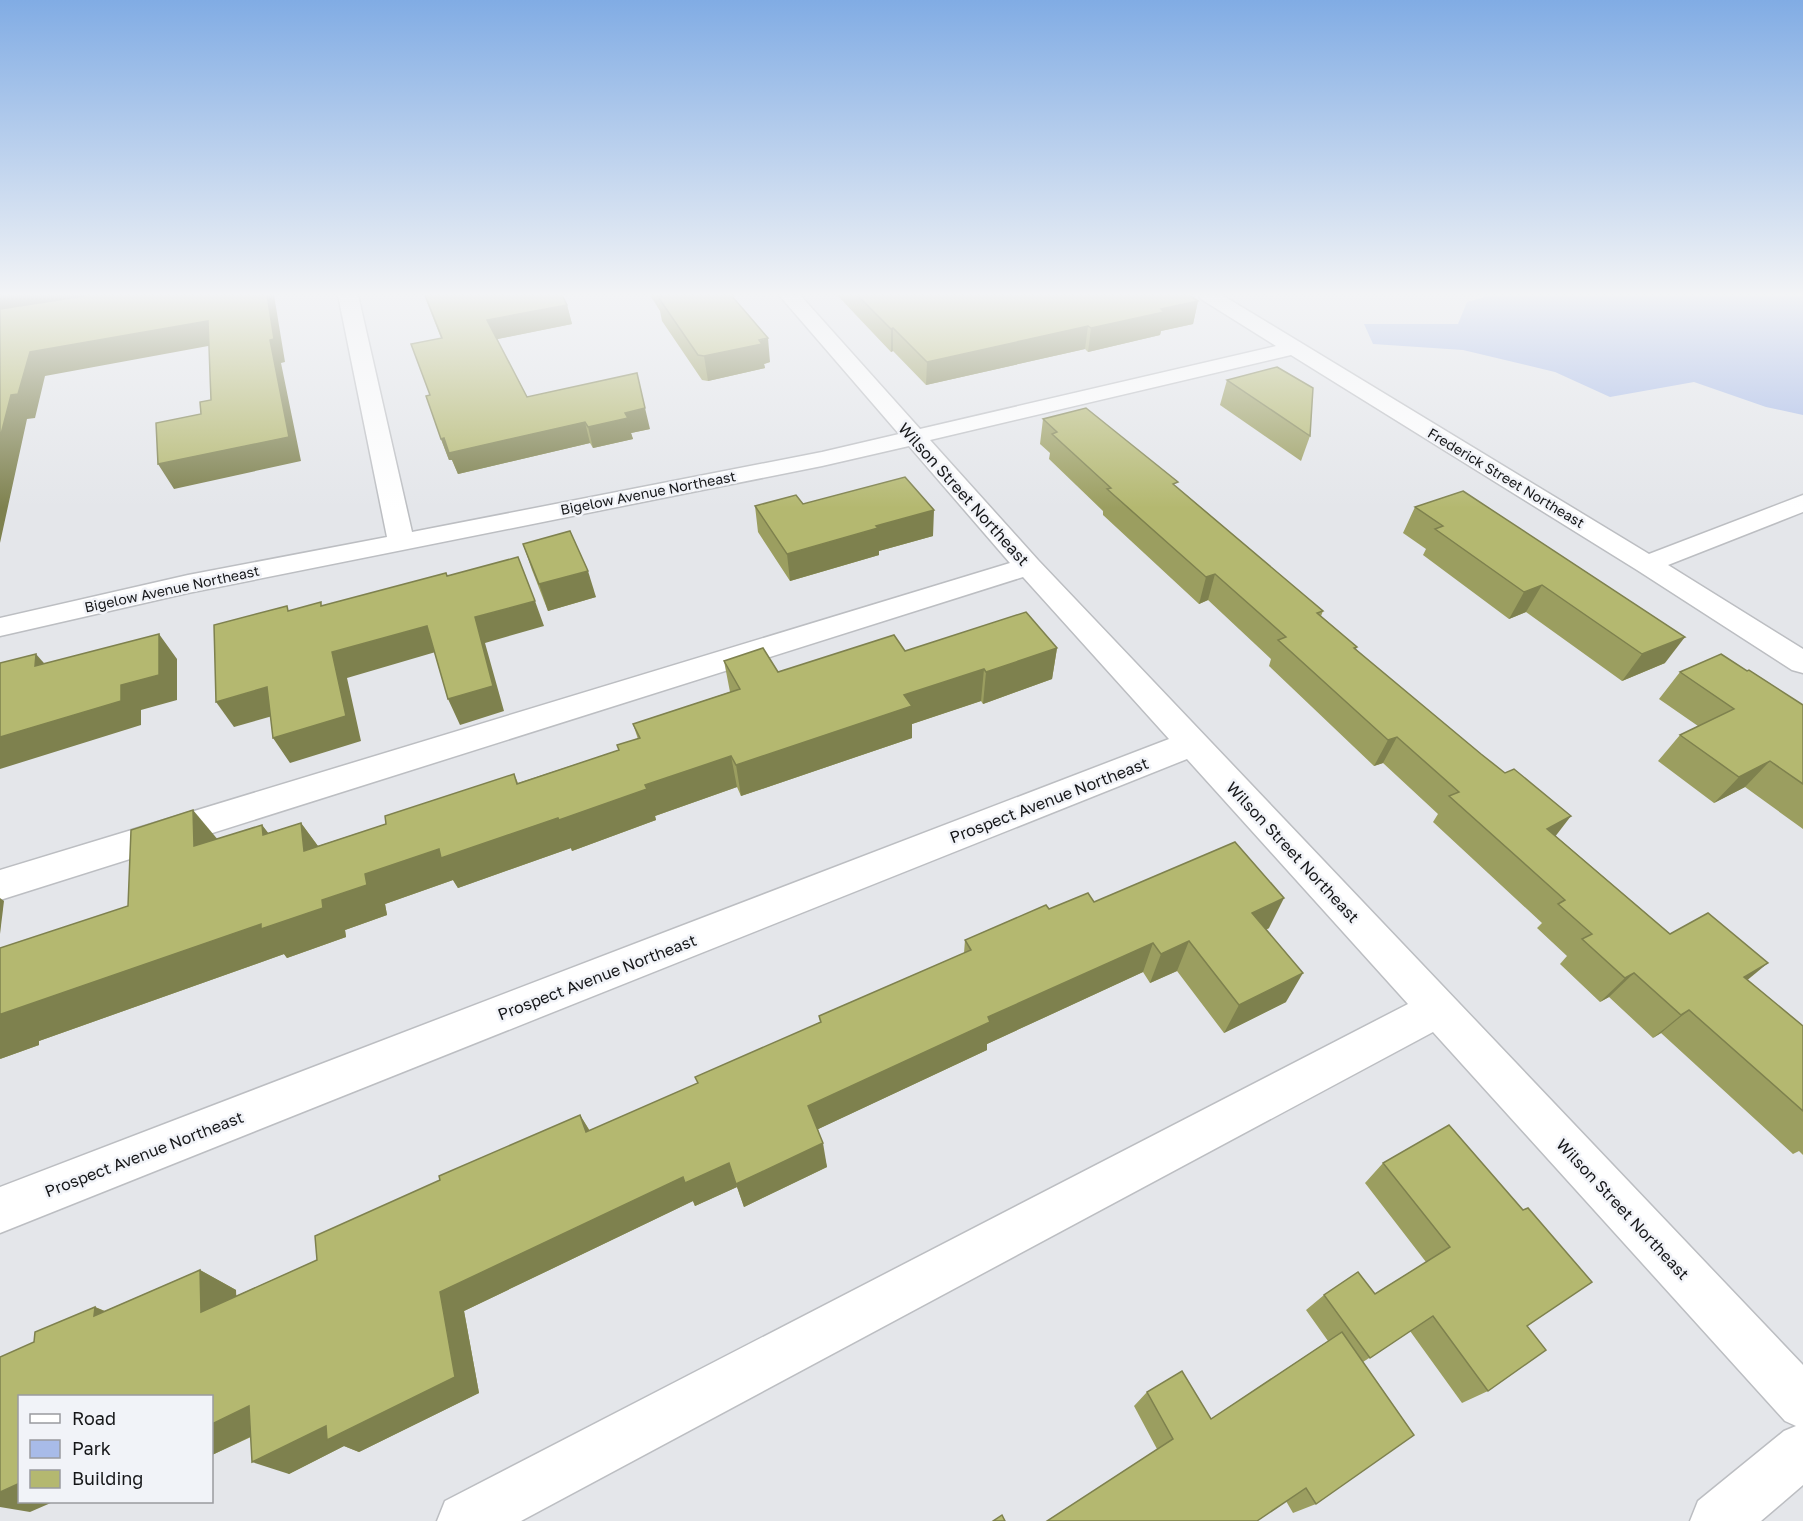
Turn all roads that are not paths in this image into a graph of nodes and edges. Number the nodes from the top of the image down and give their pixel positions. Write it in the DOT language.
graph roads {
  1 [pos="363,366"];
  2 [pos="852,366"];
  3 [pos="1217,366"];
  4 [pos="1322,366"];
  5 [pos="915,438"];
  6 [pos="1803,503"];
  7 [pos="401,542"];
  8 [pos="1647,564"];
  9 [pos="1028,566"];
  10 [pos="0,627"];
  11 [pos="1803,663"];
  12 [pos="1193,743"];
  13 [pos="0,885"];
  14 [pos="1438,1009"];
  15 [pos="0,1210"];
  16 [pos="1803,1403"];
  17 [pos="1803,1450"];
  18 [pos="465,1521"];
  19 [pos="1719,1521"];
  1 -- 7 [label="street"];
  2 -- 5 [label="street, Wilson Street Northeast"];
  3 -- 5 [label="street, Bigelow Avenue Northeast"];
  4 -- 8 [label="street, Frederick Street Northeast"];
  5 -- 7 [label="street, Bigelow Avenue Northeast"];
  5 -- 9 [label="street, Wilson Street Northeast"];
  6 -- 8 [label="street"];
  7 -- 10 [label="street, Bigelow Avenue Northeast"];
  8 -- 11 [label="street, Frederick Street Northeast"];
  9 -- 12 [label="street, Wilson Street Northeast"];
  9 -- 13 [label="street"];
  12 -- 14 [label="street, Wilson Street Northeast"];
  12 -- 15 [label="street, Prospect Avenue Northeast"];
  14 -- 16 [label="street, Wilson Street Northeast"];
  14 -- 18 [label="street"];
  17 -- 19 [label="street"];
}
